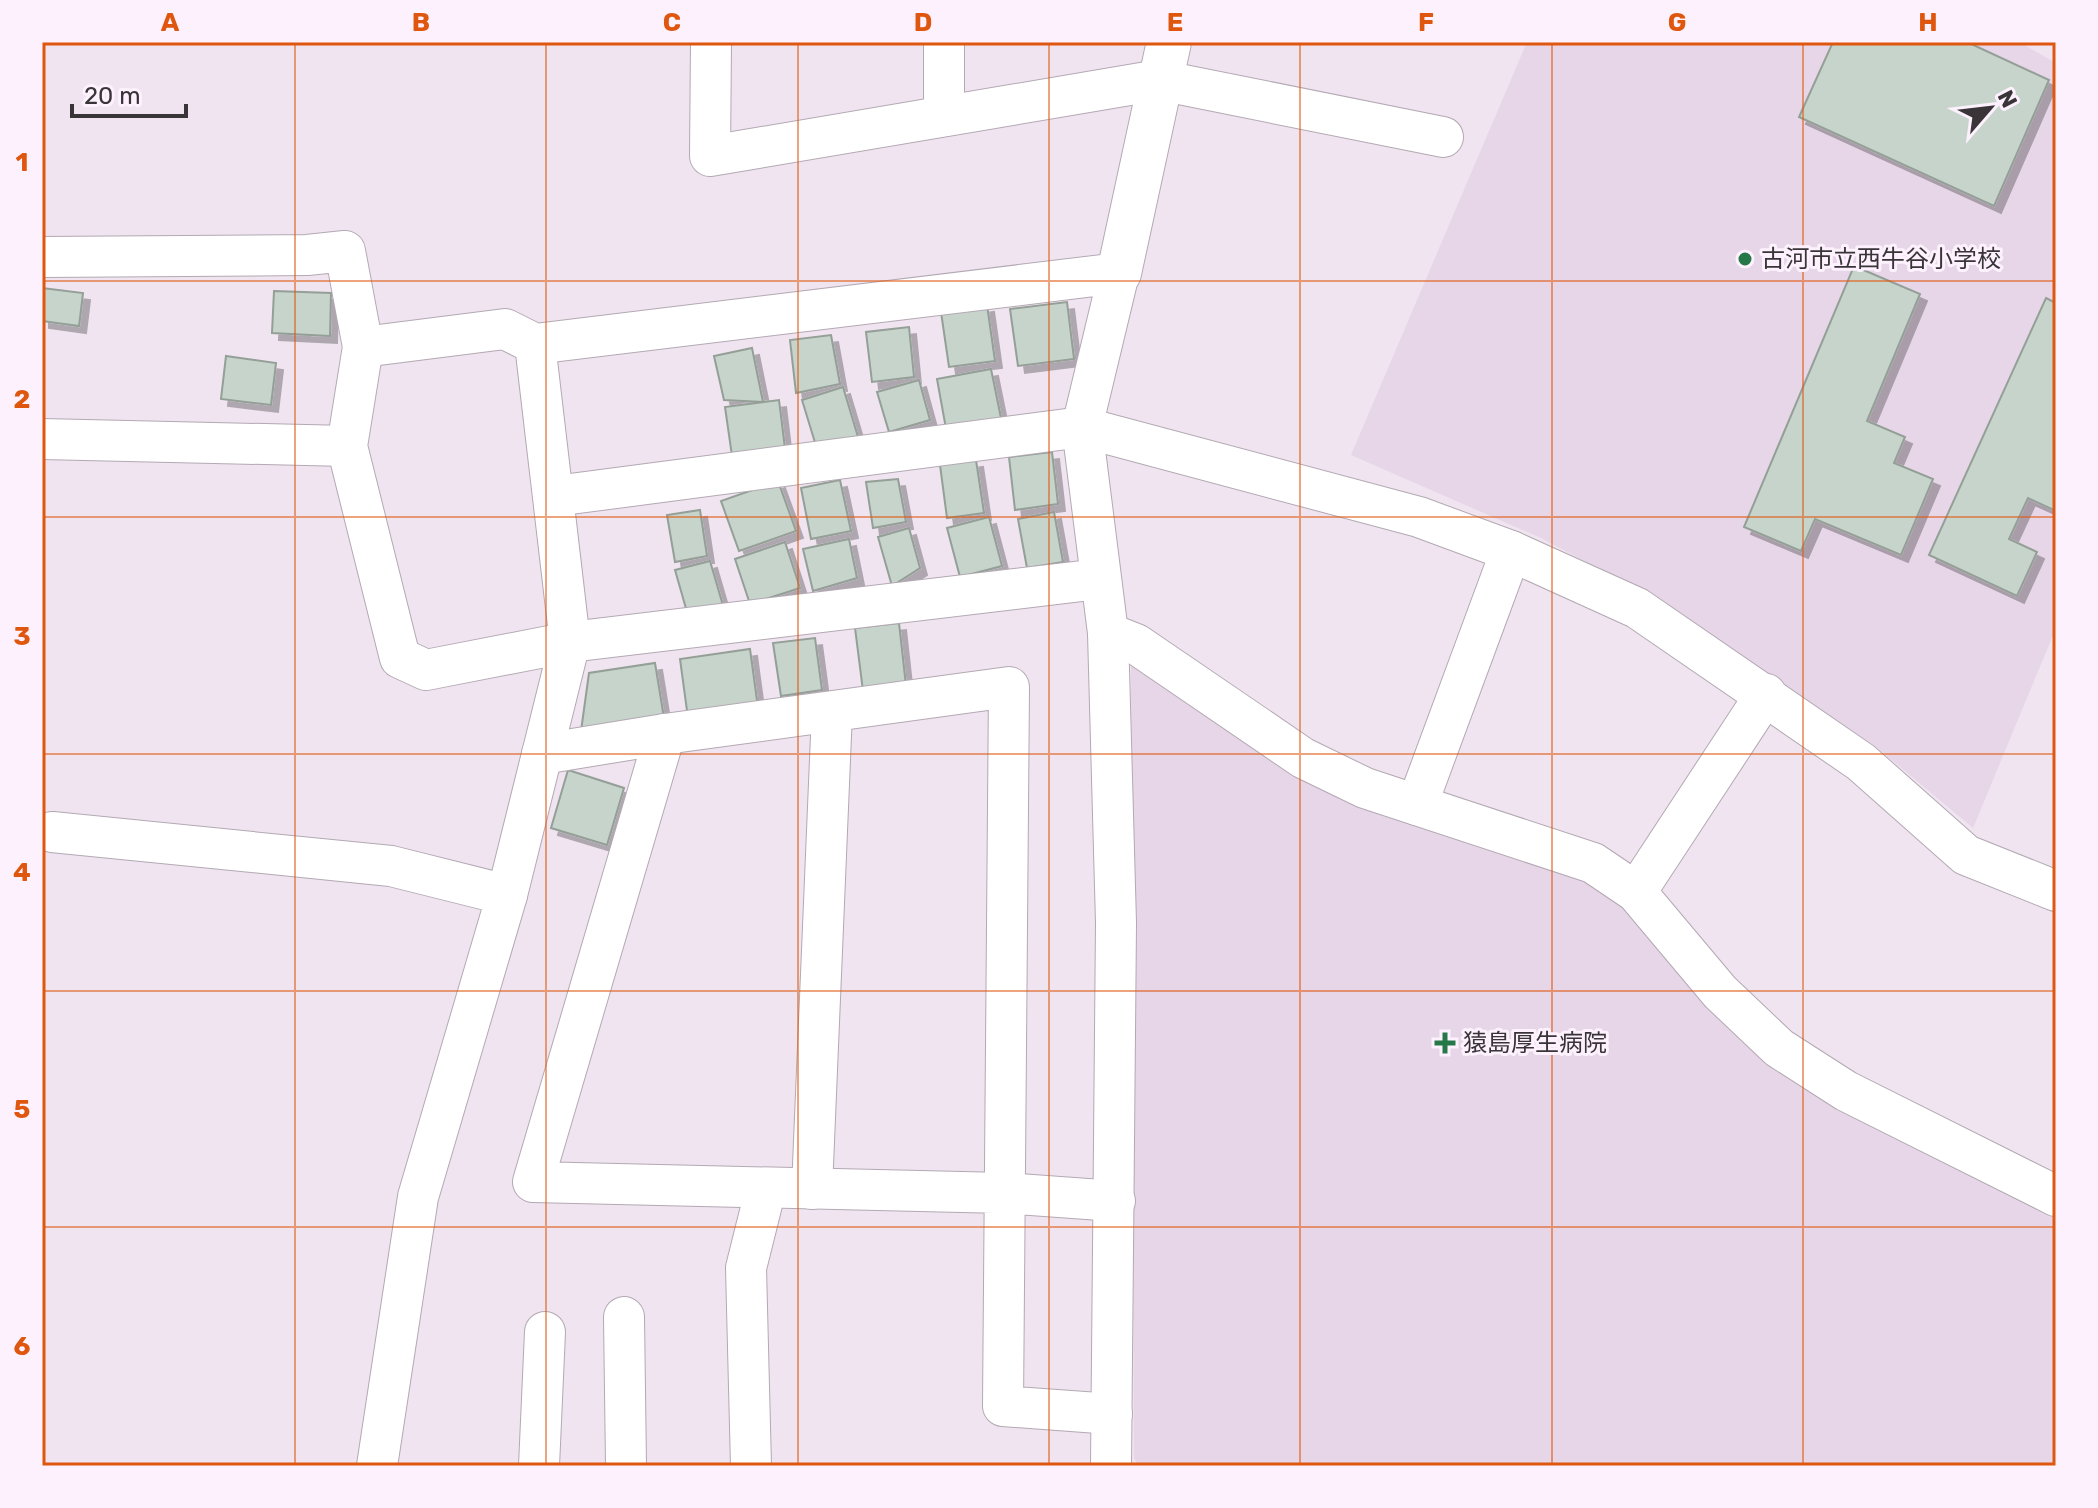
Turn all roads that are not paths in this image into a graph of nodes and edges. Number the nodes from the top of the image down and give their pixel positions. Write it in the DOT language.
graph roads {
  1 [pos="711,42"];
  2 [pos="944,42"];
  3 [pos="1164,61"];
  4 [pos="944,116"];
  5 [pos="1443,137"];
  6 [pos="42,257"];
  7 [pos="1119,273"];
  8 [pos="535,344"];
  9 [pos="363,347"];
  10 [pos="1082,427"];
  11 [pos="42,439"];
  12 [pos="347,446"];
  13 [pos="555,496"];
  14 [pos="1511,551"];
  15 [pos="1099,579"];
  16 [pos="1108,633"];
  17 [pos="570,642"];
  18 [pos="1766,694"];
  19 [pos="832,712"];
  20 [pos="665,734"];
  21 [pos="542,754"];
  22 [pos="1417,805"];
  23 [pos="52,832"];
  24 [pos="2056,891"];
  25 [pos="1636,892"];
  26 [pos="507,895"];
  27 [pos="766,1188"];
  28 [pos="812,1189"];
  29 [pos="1004,1193"];
  30 [pos="2056,1196"];
  31 [pos="1115,1201"];
  32 [pos="624,1317"];
  33 [pos="545,1332"];
  34 [pos="1112,1414"];
  35 [pos="377,1466"];
  36 [pos="539,1466"];
  37 [pos="626,1466"];
  38 [pos="751,1466"];
  39 [pos="1111,1466"];
  1 -- 4 [label="street"];
  2 -- 4 [label="street"];
  3 -- 4 [label="street"];
  3 -- 5 [label="street"];
  3 -- 7 [label="street"];
  6 -- 9 [label="street"];
  7 -- 8 [label="street"];
  7 -- 10 [label="street"];
  8 -- 9 [label="street"];
  8 -- 13 [label="street"];
  9 -- 12 [label="street"];
  10 -- 13 [label="street"];
  10 -- 14 [label="street"];
  10 -- 15 [label="street"];
  11 -- 12 [label="street"];
  12 -- 17 [label="street"];
  13 -- 17 [label="street"];
  14 -- 18 [label="street"];
  14 -- 22 [label="street"];
  15 -- 16 [label="street"];
  15 -- 17 [label="street"];
  16 -- 22 [label="street"];
  16 -- 31 [label="street"];
  17 -- 21 [label="street"];
  18 -- 24 [label="street"];
  18 -- 25 [label="street"];
  19 -- 20 [label="street"];
  19 -- 28 [label="street"];
  19 -- 29 [label="street"];
  20 -- 21 [label="street"];
  20 -- 27 [label="street"];
  21 -- 26 [label="street"];
  22 -- 25 [label="street"];
  23 -- 26 [label="street"];
  25 -- 30 [label="street"];
  26 -- 35 [label="street"];
  27 -- 28 [label="street"];
  27 -- 38 [label="street"];
  28 -- 29 [label="street"];
  29 -- 31 [label="street"];
  29 -- 34 [label="street"];
  31 -- 34 [label="street"];
  32 -- 37 [label="street"];
  33 -- 36 [label="street"];
  34 -- 39 [label="street"];
}
